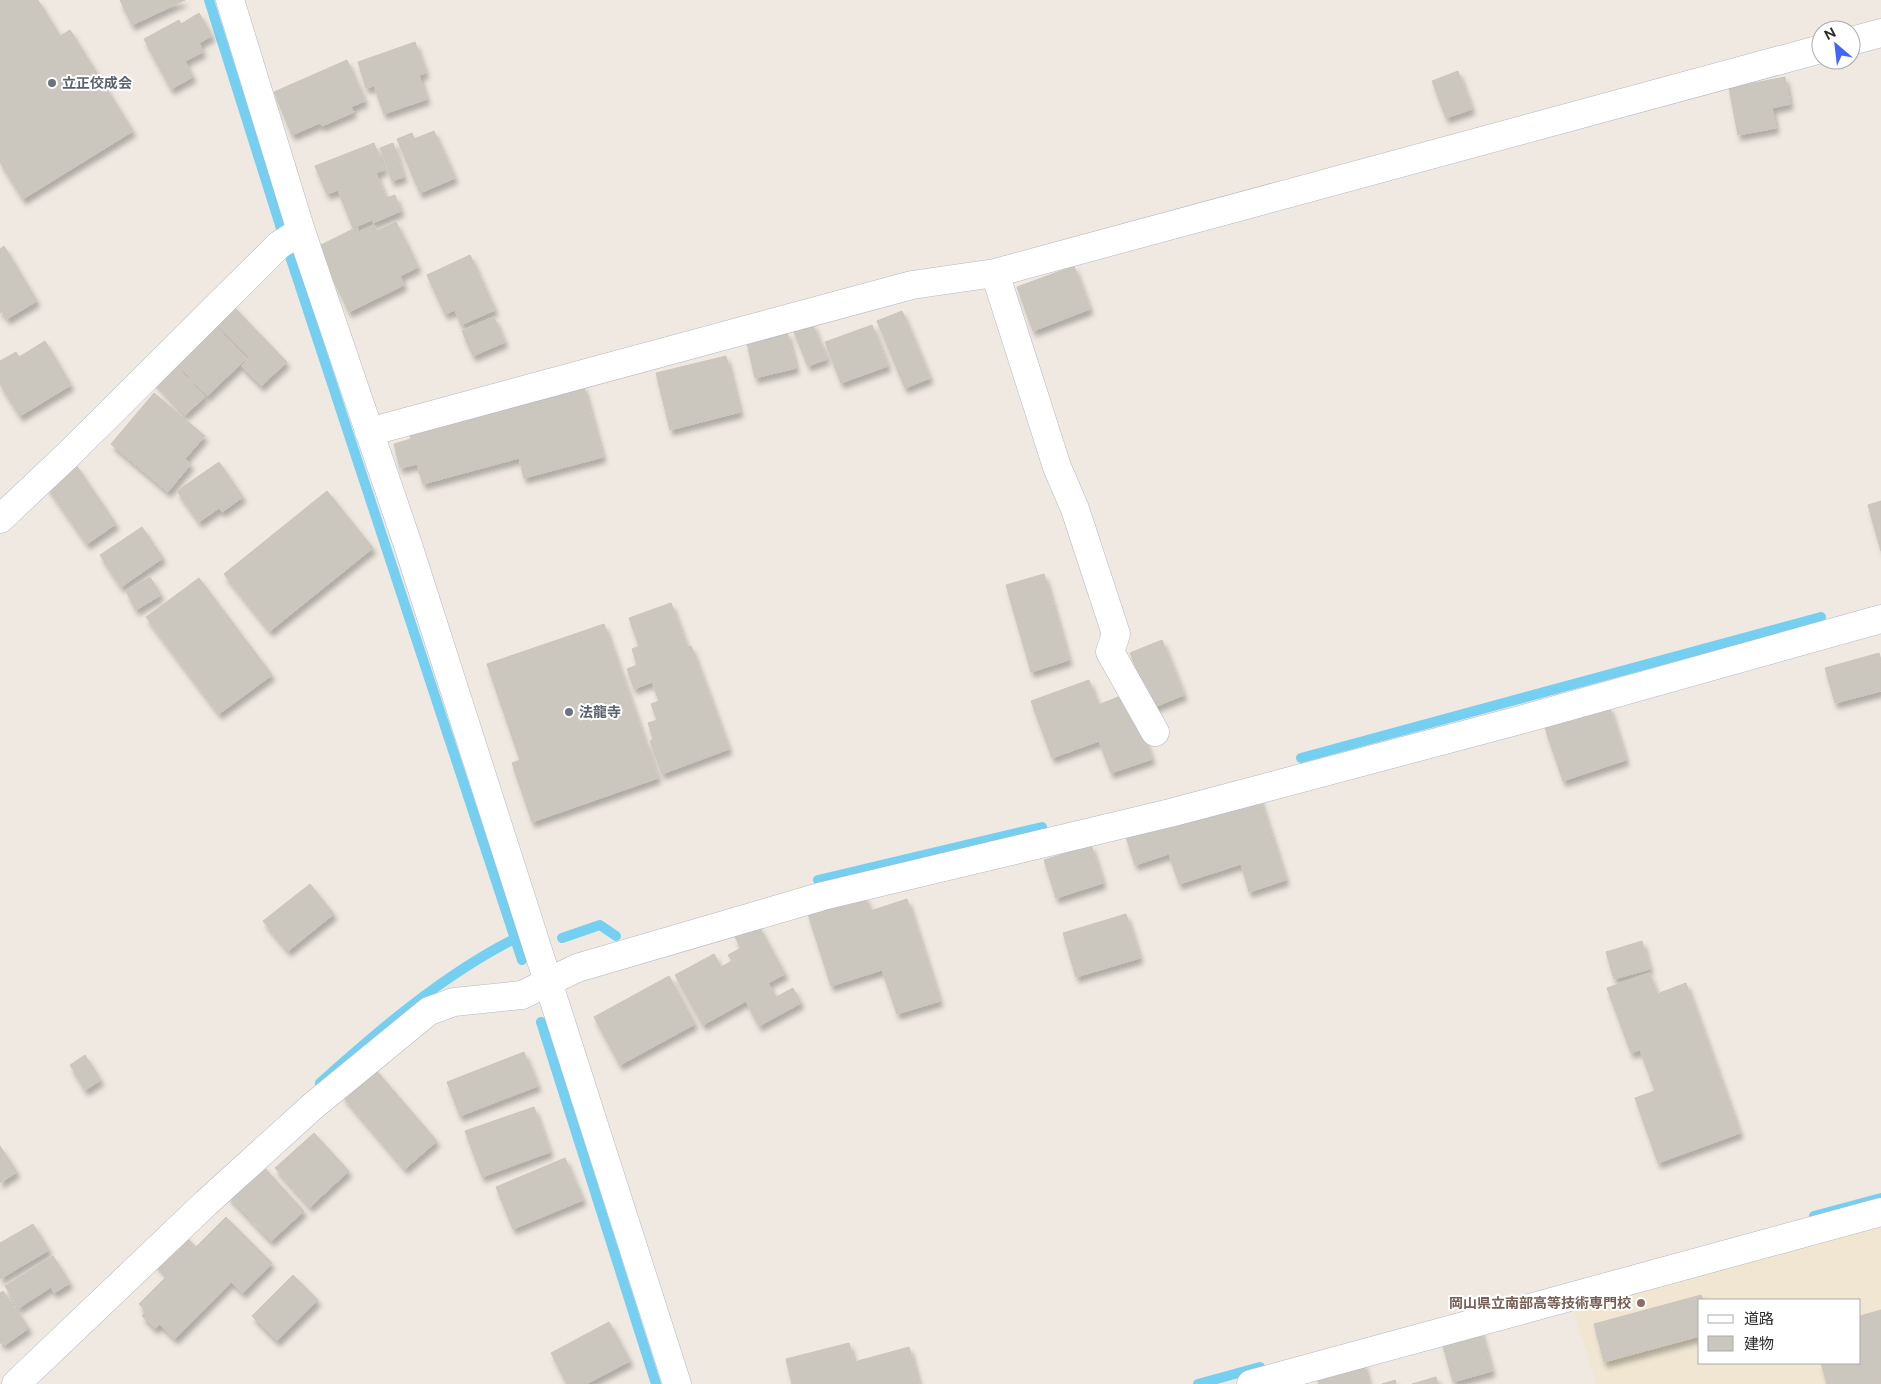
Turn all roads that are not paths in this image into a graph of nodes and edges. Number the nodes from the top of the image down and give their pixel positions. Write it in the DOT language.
graph roads {
  1 [pos="230,0"];
  2 [pos="1881,33"];
  3 [pos="1861,38"];
  4 [pos="1811,52"];
  5 [pos="291,237"];
  6 [pos="995,273"];
  7 [pos="369,432"];
  8 [pos="0,519"];
  9 [pos="1881,619"];
  10 [pos="1155,732"];
  11 [pos="548,984"];
  12 [pos="1881,1212"];
  13 [pos="16,1384"];
  14 [pos="676,1384"];
  15 [pos="1251,1384"];
  1 -- 5 [label="street"];
  2 -- 3 [label="street"];
  4 -- 6 [label="street"];
  5 -- 7 [label="street"];
  5 -- 8 [label="street"];
  6 -- 7 [label="street"];
  6 -- 10 [label="street"];
  7 -- 11 [label="street"];
  9 -- 11 [label="street"];
  11 -- 13 [label="street"];
  11 -- 14 [label="street"];
  12 -- 15 [label="street"];
}
